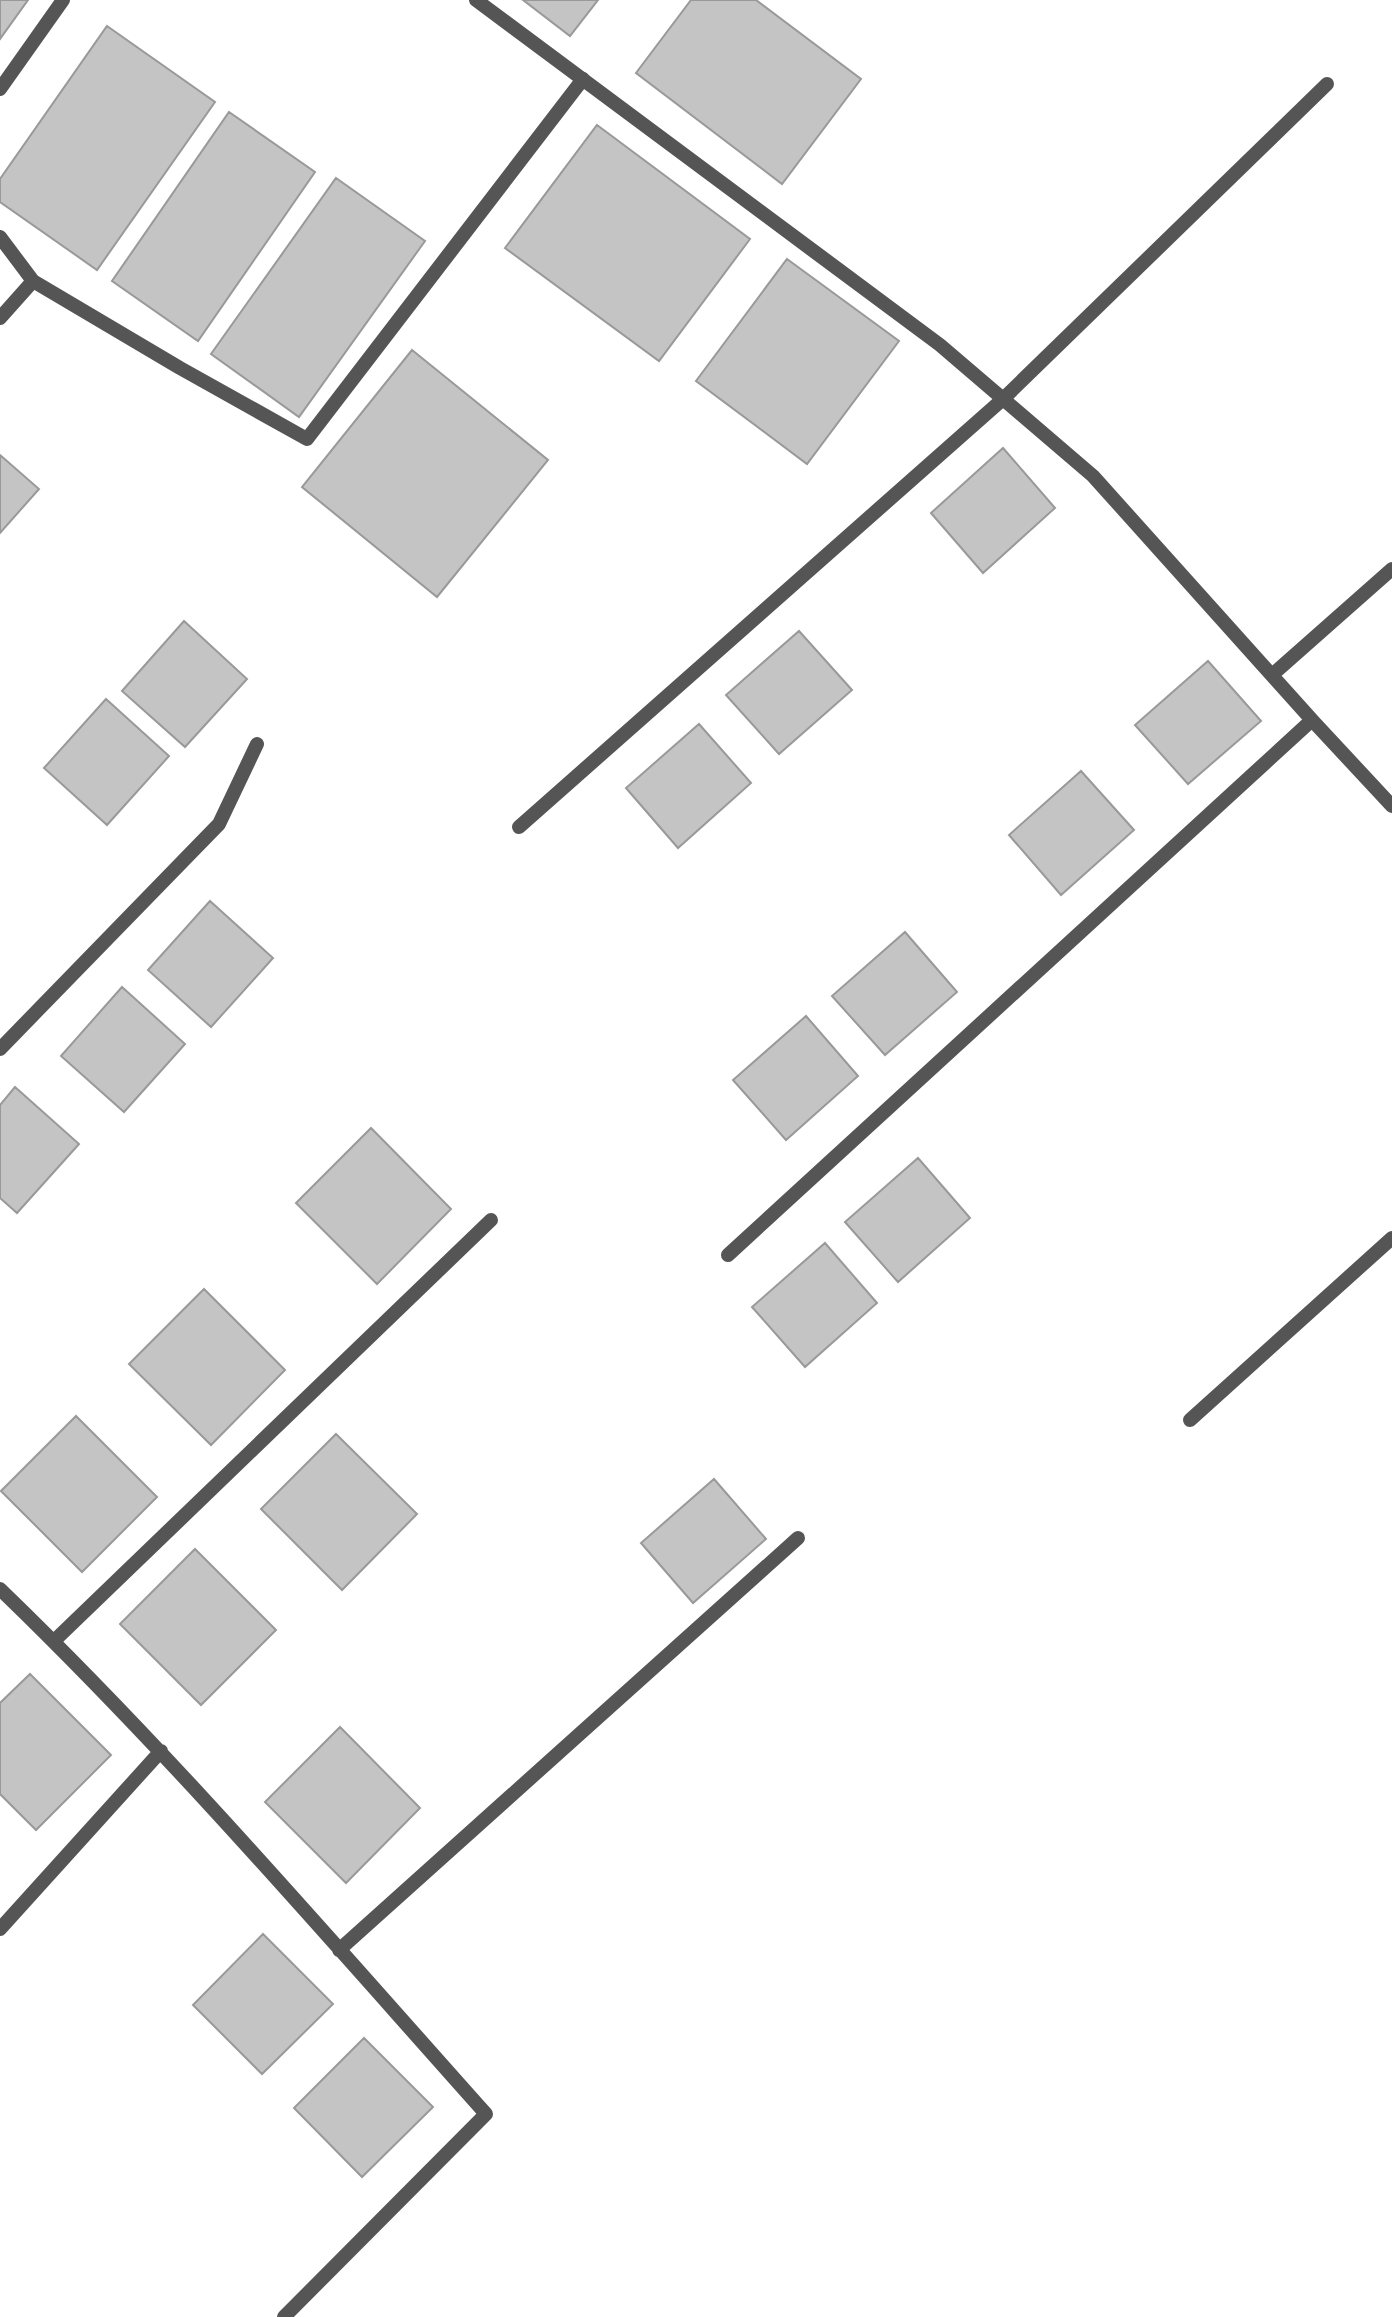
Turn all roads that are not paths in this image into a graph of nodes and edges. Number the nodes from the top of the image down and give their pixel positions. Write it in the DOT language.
graph roads {
  1 [pos="64,0"];
  2 [pos="476,0"];
  3 [pos="583,79"];
  4 [pos="1327,84"];
  5 [pos="0,89"];
  6 [pos="0,237"];
  7 [pos="33,281"];
  8 [pos="0,318"];
  9 [pos="1003,399"];
  10 [pos="1392,569"];
  11 [pos="1272,675"];
  12 [pos="1312,720"];
  13 [pos="257,744"];
  14 [pos="1392,806"];
  15 [pos="519,827"];
  16 [pos="0,1049"];
  17 [pos="491,1220"];
  18 [pos="1392,1238"];
  19 [pos="729,1255"];
  20 [pos="1190,1420"];
  21 [pos="799,1538"];
  22 [pos="0,1589"];
  23 [pos="54,1641"];
  24 [pos="161,1751"];
  25 [pos="0,1929"];
  26 [pos="340,1950"];
  27 [pos="284,2317"];
  1 -- 5 [label="street"];
  2 -- 3 [label="street"];
  3 -- 7 [label="street"];
  3 -- 9 [label="street"];
  4 -- 9 [label="street"];
  6 -- 7 [label="street"];
  7 -- 8 [label="street"];
  9 -- 11 [label="street"];
  9 -- 15 [label="street"];
  10 -- 11 [label="street"];
  11 -- 12 [label="street"];
  12 -- 14 [label="street"];
  12 -- 19 [label="street"];
  13 -- 16 [label="street"];
  17 -- 23 [label="street"];
  18 -- 20 [label="street"];
  21 -- 26 [label="street"];
  22 -- 23 [label="street"];
  23 -- 24 [label="street"];
  24 -- 25 [label="street"];
  24 -- 26 [label="street"];
  26 -- 27 [label="street"];
}
